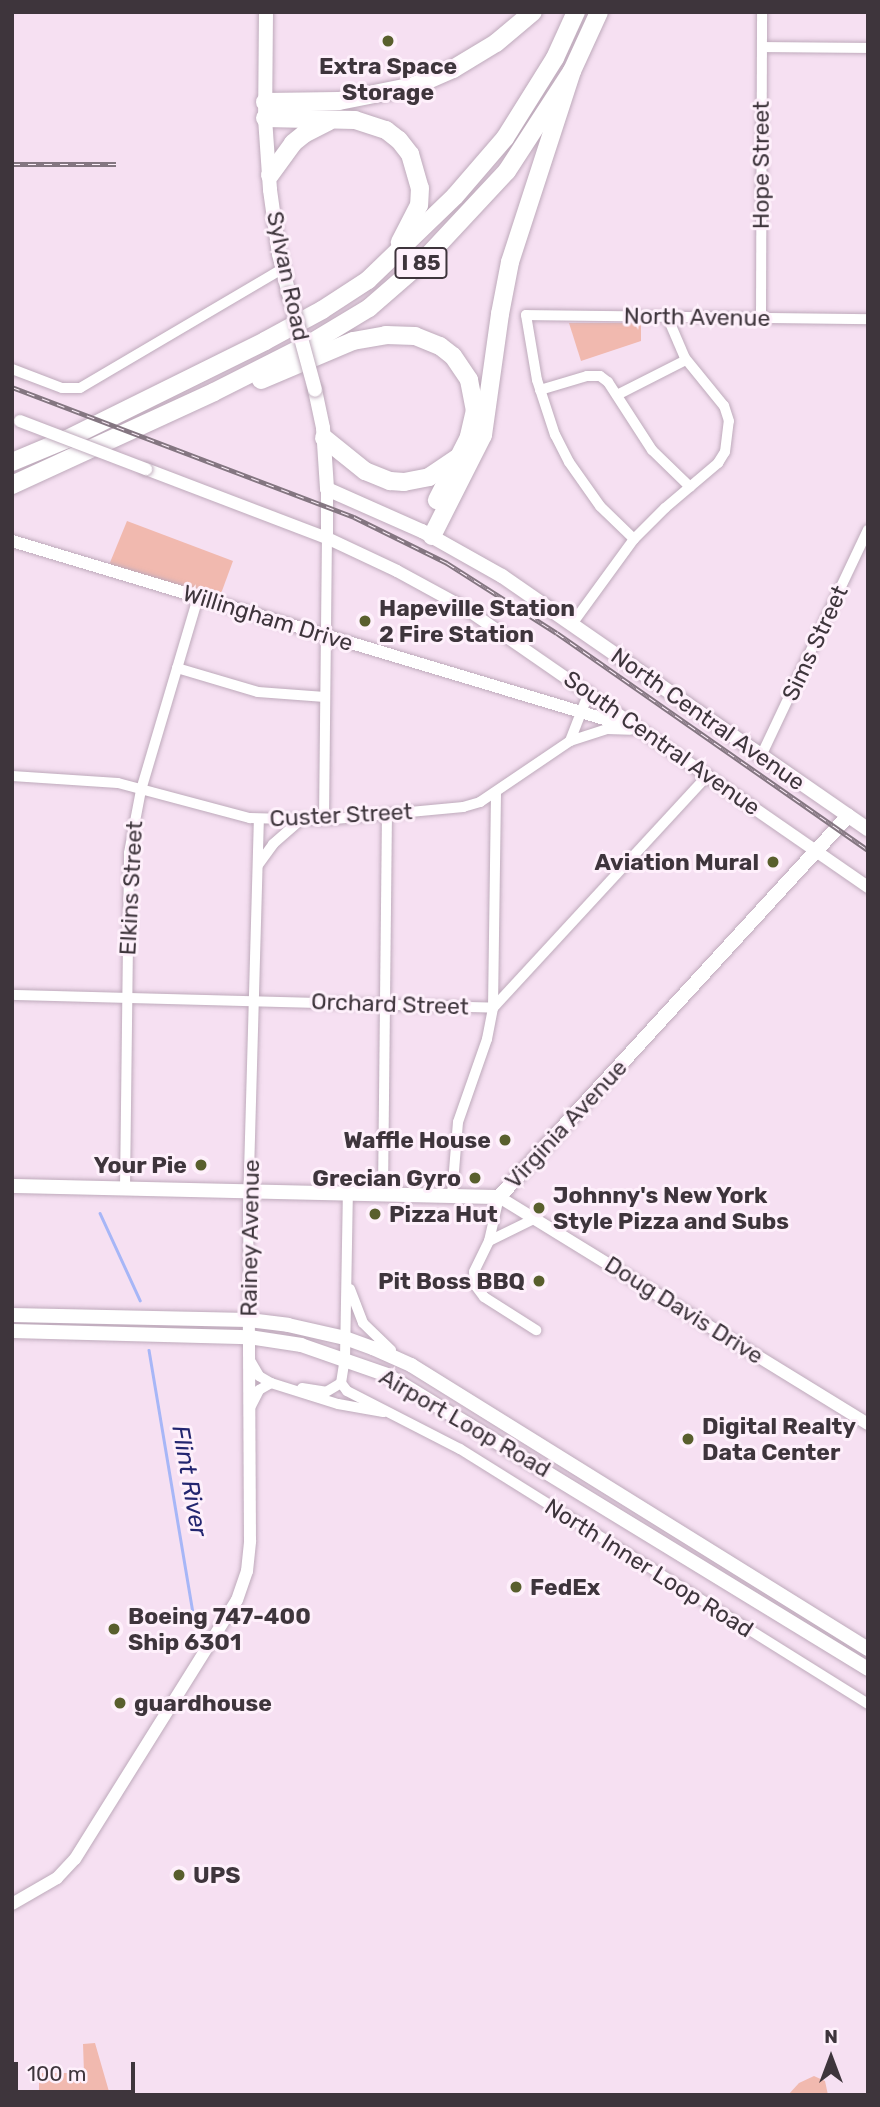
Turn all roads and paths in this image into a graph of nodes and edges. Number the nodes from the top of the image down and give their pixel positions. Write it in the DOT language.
graph roads {
  1 [pos="266,12"];
  2 [pos="533,12"];
  3 [pos="576,12"];
  4 [pos="599,12"];
  5 [pos="762,12"];
  6 [pos="762,47"];
  7 [pos="868,48"];
  8 [pos="572,71"];
  9 [pos="265,110"];
  10 [pos="335,119"];
  11 [pos="270,175"];
  12 [pos="386,264"];
  13 [pos="282,269"];
  14 [pos="667,316"];
  15 [pos="761,317"];
  16 [pos="868,319"];
  17 [pos="687,360"];
  18 [pos="12,369"];
  19 [pos="540,390"];
  20 [pos="214,392"];
  21 [pos="617,395"];
  22 [pos="16,420"];
  23 [pos="324,438"];
  24 [pos="461,453"];
  25 [pos="12,462"];
  26 [pos="12,485"];
  27 [pos="690,487"];
  28 [pos="327,489"];
  29 [pos="868,530"];
  30 [pos="427,534"];
  31 [pos="327,538"];
  32 [pos="634,539"];
  33 [pos="12,541"];
  34 [pos="198,597"];
  35 [pos="572,624"];
  36 [pos="326,636"];
  37 [pos="177,668"];
  38 [pos="589,692"];
  39 [pos="325,697"];
  40 [pos="582,712"];
  41 [pos="645,731"];
  42 [pos="570,741"];
  43 [pos="761,756"];
  44 [pos="708,775"];
  45 [pos="12,776"];
  46 [pos="141,790"];
  47 [pos="496,794"];
  48 [pos="387,814"];
  49 [pos="848,816"];
  50 [pos="259,820"];
  51 [pos="324,820"];
  52 [pos="298,822"];
  53 [pos="868,829"];
  54 [pos="816,851"];
  55 [pos="258,866"];
  56 [pos="868,887"];
  57 [pos="12,995"];
  58 [pos="125,998"];
  59 [pos="255,1001"];
  60 [pos="385,1003"];
  61 [pos="493,1008"];
  62 [pos="12,1186"];
  63 [pos="125,1188"];
  64 [pos="249,1191"];
  65 [pos="348,1193"];
  66 [pos="383,1193"];
  67 [pos="452,1195"];
  68 [pos="499,1197"];
  69 [pos="536,1218"];
  70 [pos="489,1241"];
  71 [pos="346,1265"];
  72 [pos="12,1315"];
  73 [pos="249,1320"];
  74 [pos="536,1330"];
  75 [pos="12,1331"];
  76 [pos="249,1337"];
  77 [pos="345,1338"];
  78 [pos="249,1357"];
  79 [pos="345,1359"];
  80 [pos="411,1365"];
  81 [pos="341,1382"];
  82 [pos="271,1383"];
  83 [pos="250,1410"];
  84 [pos="394,1414"];
  85 [pos="868,1424"];
  86 [pos="868,1649"];
  87 [pos="868,1669"];
  88 [pos="868,1704"];
  89 [pos="12,1903"];
  1 -- 9 [label="main road, Sylvan Road"];
  2 -- 9 [label="highway"];
  3 -- 12 [label="highway, I 85"];
  4 -- 8 [label="highway, I 85"];
  5 -- 6 [label="street, Hope Street"];
  6 -- 7 [label="street"];
  6 -- 15 [label="street, Hope Street"];
  8 -- 20 [label="highway, I 85"];
  8 -- 30 [label="highway"];
  9 -- 10 [label="highway"];
  9 -- 11 [label="main road, Sylvan Road"];
  10 -- 11 [label="highway"];
  10 -- 12 [label="highway"];
  11 -- 13 [label="main road, Sylvan Road"];
  12 -- 25 [label="highway, I 85"];
  13 -- 18 [label="street"];
  13 -- 23 [label="main road, Sylvan Road, bridge"];
  14 -- 15 [label="street, North Avenue"];
  14 -- 17 [label="street"];
  14 -- 19 [label="street, North Avenue"];
  15 -- 16 [label="street, North Avenue"];
  17 -- 21 [label="street"];
  17 -- 27 [label="street"];
  19 -- 21 [label="street"];
  19 -- 32 [label="street"];
  20 -- 24 [label="highway"];
  20 -- 26 [label="highway, I 85"];
  21 -- 27 [label="street"];
  22 -- 31 [label="street, South Central Avenue, bridge"];
  23 -- 24 [label="highway"];
  23 -- 28 [label="main road, Sylvan Road"];
  24 -- 30 [label="highway"];
  27 -- 32 [label="street"];
  28 -- 30 [label="main road, North Central Avenue"];
  28 -- 31 [label="street, Sylvan Road"];
  29 -- 43 [label="street, Sims Street"];
  30 -- 35 [label="main road, North Central Avenue"];
  31 -- 36 [label="street"];
  31 -- 38 [label="street, South Central Avenue"];
  32 -- 35 [label="street"];
  33 -- 34 [label="street, Willingham Drive"];
  34 -- 36 [label="street, Willingham Drive"];
  34 -- 37 [label="street, Elkins Street"];
  35 -- 43 [label="main road, North Central Avenue"];
  36 -- 39 [label="street"];
  36 -- 40 [label="street, Willingham Drive"];
  37 -- 39 [label="street"];
  37 -- 46 [label="street, Elkins Street"];
  38 -- 40 [label="street"];
  38 -- 41 [label="street, South Central Avenue"];
  39 -- 51 [label="street"];
  40 -- 41 [label="street, Willingham Drive"];
  40 -- 42 [label="street"];
  41 -- 42 [label="street, Custer Street"];
  41 -- 44 [label="street, South Central Avenue"];
  42 -- 47 [label="street, Custer Street"];
  43 -- 49 [label="main road, North Central Avenue"];
  44 -- 54 [label="street, South Central Avenue"];
  44 -- 61 [label="street, Orchard Street"];
  45 -- 46 [label="street, Custer Street"];
  46 -- 50 [label="street, Custer Street"];
  46 -- 58 [label="street, Elkins Street"];
  47 -- 48 [label="street, Custer Street"];
  47 -- 61 [label="street"];
  48 -- 51 [label="street, Custer Street"];
  48 -- 60 [label="street"];
  49 -- 53 [label="main road, North Central Avenue"];
  49 -- 54 [label="main road, Virginia Avenue"];
  50 -- 52 [label="street, Custer Street"];
  50 -- 55 [label="street, Rainey Avenue"];
  51 -- 52 [label="street, Custer Street"];
  52 -- 55 [label="street"];
  54 -- 56 [label="street, South Central Avenue"];
  54 -- 68 [label="main road, Virginia Avenue"];
  55 -- 59 [label="street, Rainey Avenue"];
  57 -- 58 [label="street, Orchard Street"];
  58 -- 59 [label="street, Orchard Street"];
  58 -- 63 [label="street, Elkins Street"];
  59 -- 60 [label="street, Orchard Street"];
  59 -- 64 [label="street, Rainey Avenue"];
  60 -- 61 [label="street, Orchard Street"];
  60 -- 66 [label="street"];
  61 -- 67 [label="street"];
  62 -- 63 [label="main road, Virginia Avenue"];
  63 -- 64 [label="main road, Virginia Avenue"];
  64 -- 65 [label="main road, Virginia Avenue"];
  64 -- 73 [label="street, Rainey Avenue"];
  65 -- 66 [label="main road, Virginia Avenue"];
  65 -- 71 [label="street"];
  66 -- 67 [label="main road, Virginia Avenue"];
  67 -- 68 [label="main road, Virginia Avenue"];
  68 -- 69 [label="street, Doug Davis Drive"];
  68 -- 70 [label="street"];
  69 -- 70 [label="street"];
  69 -- 85 [label="street, Doug Davis Drive"];
  70 -- 74 [label="street"];
  71 -- 77 [label="street"];
  71 -- 80 [label="street, Airport Loop Road"];
  72 -- 73 [label="main road, Airport Loop Road"];
  73 -- 76 [label="street, Rainey Avenue"];
  73 -- 77 [label="main road, Airport Loop Road"];
  75 -- 76 [label="main road, Airport Loop Road"];
  76 -- 78 [label="street, Rainey Avenue"];
  76 -- 79 [label="main road, Airport Loop Road"];
  77 -- 79 [label="street"];
  77 -- 80 [label="main road, Airport Loop Road"];
  78 -- 82 [label="street"];
  78 -- 83 [label="street, Rainey Avenue"];
  79 -- 81 [label="street"];
  79 -- 87 [label="main road, Airport Loop Road"];
  80 -- 86 [label="main road, Airport Loop Road"];
  81 -- 82 [label="street"];
  81 -- 84 [label="street, North Inner Loop Road"];
  82 -- 83 [label="street"];
  82 -- 84 [label="street, North Inner Loop Road"];
  83 -- 89 [label="street, Rainey Avenue"];
  84 -- 88 [label="street, North Inner Loop Road"];
}
